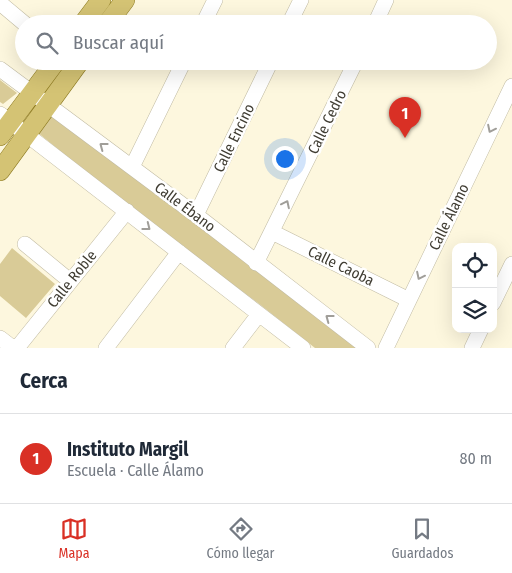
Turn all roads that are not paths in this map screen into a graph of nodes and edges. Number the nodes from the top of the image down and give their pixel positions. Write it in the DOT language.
graph roads {
  1 [pos="101,0"];
  2 [pos="125,0"];
  3 [pos="215,0"];
  4 [pos="301,0"];
  5 [pos="386,0"];
  6 [pos="6,3"];
  7 [pos="17,15"];
  8 [pos="90,15"];
  9 [pos="114,15"];
  10 [pos="208,15"];
  11 [pos="294,15"];
  12 [pos="379,15"];
  13 [pos="0,69"];
  14 [pos="49,70"];
  15 [pos="73,70"];
  16 [pos="180,70"];
  17 [pos="267,70"];
  18 [pos="352,70"];
  19 [pos="512,86"];
  20 [pos="32,93"];
  21 [pos="48,104"];
  22 [pos="4,124"];
  23 [pos="27,135"];
  24 [pos="132,167"];
  25 [pos="0,172"];
  26 [pos="126,211"];
  27 [pos="196,215"];
  28 [pos="272,232"];
  29 [pos="25,244"];
  30 [pos="179,252"];
  31 [pos="256,263"];
  32 [pos="512,264"];
  33 [pos="70,281"];
  34 [pos="497,295"];
  35 [pos="409,300"];
  36 [pos="259,314"];
  37 [pos="479,333"];
  38 [pos="0,338"];
  39 [pos="13,348"];
  40 [pos="17,348"];
  41 [pos="106,348"];
  42 [pos="233,348"];
  43 [pos="303,348"];
  44 [pos="368,348"];
  45 [pos="386,348"];
  46 [pos="472,348"];
  1 -- 8 [label="main road"];
  2 -- 9 [label="main road"];
  3 -- 10 [label="street"];
  4 -- 11 [label="street"];
  5 -- 12 [label="street"];
  6 -- 7 [label="street"];
  13 -- 20 [label="street, Calle Ébano"];
  14 -- 20 [label="main road"];
  15 -- 21 [label="main road"];
  16 -- 24 [label="street"];
  17 -- 27 [label="street, Calle Encino"];
  28 -- 18 [label="street, Calle Cedro, one-way"];
  19 -- 35 [label="street, Calle Álamo, one-way"];
  20 -- 21 [label="street, Calle Ébano"];
  20 -- 22 [label="main road"];
  21 -- 23 [label="main road"];
  24 -- 21 [label="street, Calle Ébano, one-way"];
  22 -- 23 [label="street"];
  23 -- 25 [label="main road"];
  23 -- 26 [label="street"];
  24 -- 27 [label="street, Calle Ébano"];
  26 -- 30 [label="street, one-way"];
  26 -- 33 [label="street, Calle Roble"];
  27 -- 31 [label="street, Calle Ébano"];
  28 -- 31 [label="street, Calle Cedro"];
  28 -- 35 [label="street, Calle Caoba"];
  29 -- 33 [label="street"];
  30 -- 36 [label="street"];
  30 -- 41 [label="street"];
  44 -- 31 [label="street, Calle Ébano, one-way"];
  32 -- 34 [label="street"];
  33 -- 40 [label="street, Calle Roble"];
  35 -- 45 [label="street, Calle Álamo"];
  36 -- 42 [label="street"];
  36 -- 43 [label="street"];
  37 -- 46 [label="street"];
  38 -- 39 [label="street"];
}
